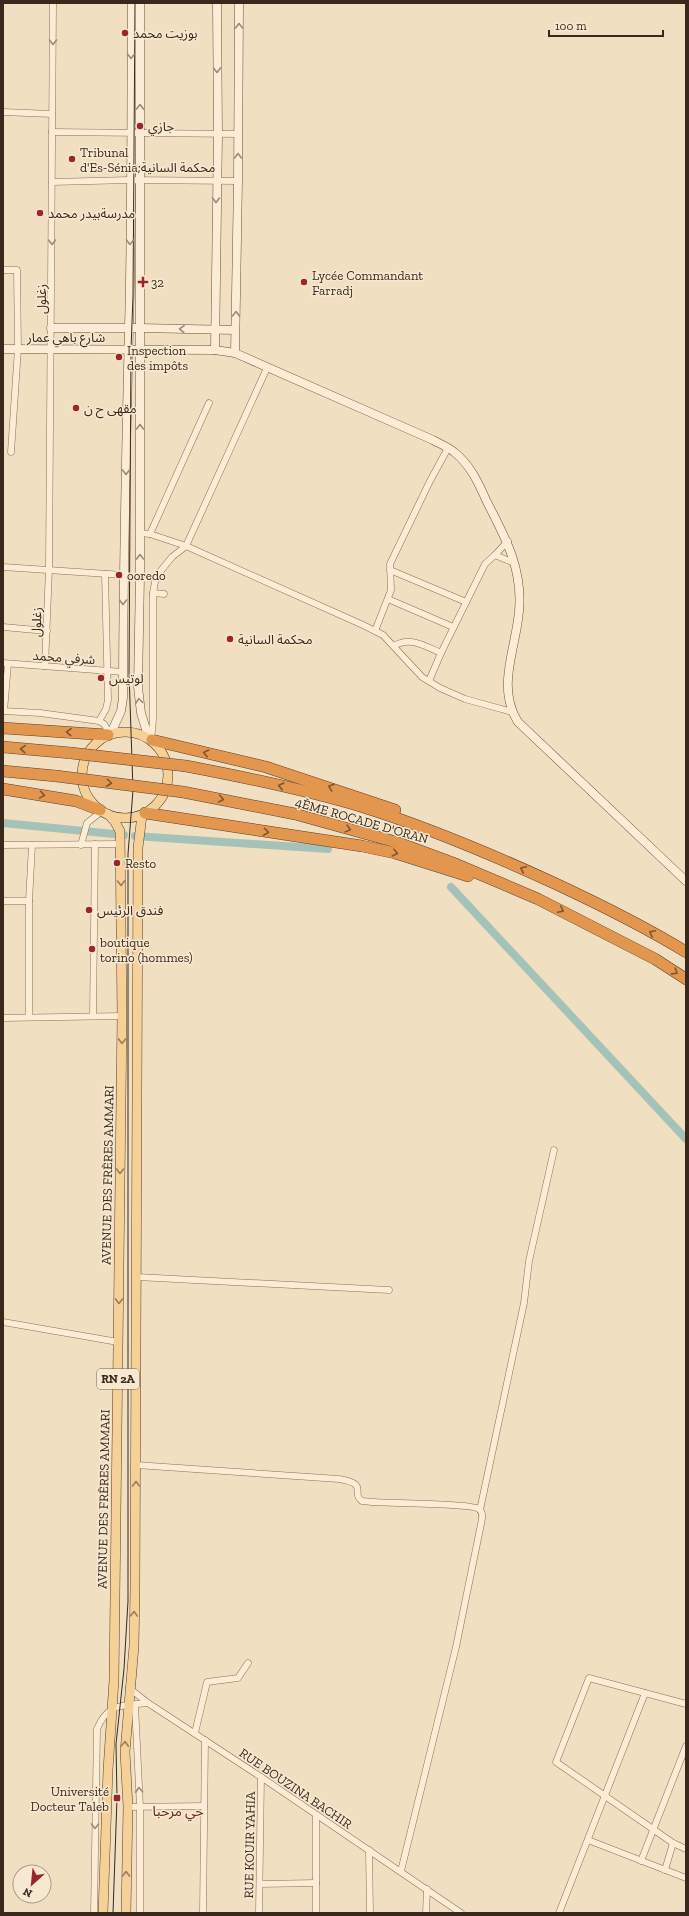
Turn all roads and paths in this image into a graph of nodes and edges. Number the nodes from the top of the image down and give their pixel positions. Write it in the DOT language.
graph roads {
  1 [pos="53,3"];
  2 [pos="132,3"];
  3 [pos="140,3"];
  4 [pos="217,3"];
  5 [pos="239,3"];
  6 [pos="3,112"];
  7 [pos="52,114"];
  8 [pos="52,132"];
  9 [pos="131,134"];
  10 [pos="140,134"];
  11 [pos="238,134"];
  12 [pos="218,135"];
  13 [pos="130,180"];
  14 [pos="140,180"];
  15 [pos="238,181"];
  16 [pos="52,182"];
  17 [pos="216,182"];
  18 [pos="3,270"];
  19 [pos="52,328"];
  20 [pos="129,328"];
  21 [pos="140,328"];
  22 [pos="216,330"];
  23 [pos="235,330"];
  24 [pos="3,349"];
  25 [pos="18,349"];
  26 [pos="140,349"];
  27 [pos="51,350"];
  28 [pos="128,350"];
  29 [pos="215,350"];
  30 [pos="235,353"];
  31 [pos="267,368"];
  32 [pos="209,403"];
  33 [pos="448,448"];
  34 [pos="11,452"];
  35 [pos="140,533"];
  36 [pos="150,534"];
  37 [pos="508,541"];
  38 [pos="186,546"];
  39 [pos="495,555"];
  40 [pos="514,563"];
  41 [pos="3,567"];
  42 [pos="49,570"];
  43 [pos="390,570"];
  44 [pos="105,574"];
  45 [pos="123,575"];
  46 [pos="152,592"];
  47 [pos="164,594"];
  48 [pos="388,599"];
  49 [pos="466,602"];
  50 [pos="3,627"];
  51 [pos="453,627"];
  52 [pos="47,631"];
  53 [pos="375,631"];
  54 [pos="394,646"];
  55 [pos="441,653"];
  56 [pos="5,663"];
  57 [pos="45,666"];
  58 [pos="109,671"];
  59 [pos="123,672"];
  60 [pos="429,681"];
  61 [pos="3,711"];
  62 [pos="512,712"];
  63 [pos="99,721"];
  64 [pos="3,728"];
  65 [pos="110,734"];
  66 [pos="151,740"];
  67 [pos="3,747"];
  68 [pos="3,771"];
  69 [pos="3,789"];
  70 [pos="103,812"];
  71 [pos="144,814"];
  72 [pos="95,844"];
  73 [pos="120,844"];
  74 [pos="32,845"];
  75 [pos="81,845"];
  76 [pos="3,846"];
  77 [pos="496,856"];
  78 [pos="686,881"];
  79 [pos="538,899"];
  80 [pos="3,901"];
  81 [pos="29,901"];
  82 [pos="686,952"];
  83 [pos="686,979"];
  84 [pos="93,1016"];
  85 [pos="122,1016"];
  86 [pos="29,1017"];
  87 [pos="3,1018"];
  88 [pos="554,1150"];
  89 [pos="136,1277"];
  90 [pos="389,1290"];
  91 [pos="3,1322"];
  92 [pos="118,1342"];
  93 [pos="136,1465"];
  94 [pos="480,1510"];
  95 [pos="248,1663"];
  96 [pos="129,1688"];
  97 [pos="645,1693"];
  98 [pos="148,1703"];
  99 [pos="686,1704"];
  100 [pos="131,1705"];
  101 [pos="112,1708"];
  102 [pos="195,1733"];
  103 [pos="205,1740"];
  104 [pos="686,1746"];
  105 [pos="261,1776"];
  106 [pos="605,1796"];
  107 [pos="204,1806"];
  108 [pos="128,1807"];
  109 [pos="140,1807"];
  110 [pos="316,1816"];
  111 [pos="653,1829"];
  112 [pos="588,1840"];
  113 [pos="673,1843"];
  114 [pos="686,1849"];
  115 [pos="369,1850"];
  116 [pos="641,1861"];
  117 [pos="665,1870"];
  118 [pos="401,1871"];
  119 [pos="686,1878"];
  120 [pos="316,1883"];
  121 [pos="260,1884"];
  122 [pos="427,1889"];
  123 [pos="94,1913"];
  124 [pos="103,1913"];
  125 [pos="126,1913"];
  126 [pos="140,1913"];
  127 [pos="203,1913"];
  128 [pos="259,1913"];
  129 [pos="316,1913"];
  130 [pos="370,1913"];
  131 [pos="426,1913"];
  132 [pos="461,1913"];
  133 [pos="559,1913"];
  1 -- 7 [label="street, زغلول, one-way"];
  2 -- 9 [label="main road, one-way"];
  10 -- 3 [label="main road, one-way"];
  4 -- 12 [label="main road, one-way"];
  11 -- 5 [label="main road, one-way"];
  6 -- 7 [label="street"];
  7 -- 8 [label="street, زغلول"];
  8 -- 9 [label="street"];
  8 -- 16 [label="street, زغلول"];
  9 -- 10 [label="street"];
  9 -- 13 [label="main road"];
  10 -- 12 [label="street"];
  10 -- 14 [label="main road"];
  11 -- 12 [label="street"];
  15 -- 11 [label="main road, one-way"];
  12 -- 17 [label="main road"];
  13 -- 14 [label="street"];
  13 -- 16 [label="street"];
  13 -- 20 [label="main road, one-way"];
  14 -- 17 [label="street"];
  14 -- 21 [label="main road"];
  15 -- 17 [label="street"];
  23 -- 15 [label="main road, one-way"];
  16 -- 19 [label="street, زغلول, one-way"];
  17 -- 22 [label="main road, one-way"];
  18 -- 25 [label="street"];
  19 -- 20 [label="main road"];
  19 -- 27 [label="street, زغلول"];
  20 -- 21 [label="main road"];
  20 -- 28 [label="main road"];
  22 -- 21 [label="main road, one-way"];
  21 -- 26 [label="main road"];
  22 -- 23 [label="main road"];
  22 -- 29 [label="main road"];
  23 -- 30 [label="main road"];
  24 -- 25 [label="main road, شارع باهي عمار"];
  25 -- 27 [label="main road, شارع باهي عمار"];
  25 -- 34 [label="street"];
  26 -- 28 [label="main road, شارع باهي عمار"];
  26 -- 29 [label="main road, شارع باهي عمار"];
  35 -- 26 [label="main road, one-way"];
  27 -- 28 [label="main road, شارع باهي عمار"];
  27 -- 42 [label="street, زغلول"];
  28 -- 45 [label="main road, one-way"];
  29 -- 30 [label="main road, شارع باهي عمار"];
  30 -- 31 [label="main road, شارع باهي عمار"];
  31 -- 33 [label="main road, شارع باهي عمار"];
  31 -- 38 [label="street"];
  32 -- 36 [label="street"];
  33 -- 37 [label="main road, شارع باهي عمار"];
  33 -- 43 [label="street"];
  35 -- 36 [label="street"];
  66 -- 35 [label="main road, one-way"];
  36 -- 38 [label="street"];
  37 -- 39 [label="street"];
  37 -- 40 [label="main road, شارع باهي عمار"];
  38 -- 46 [label="street"];
  38 -- 53 [label="street"];
  39 -- 40 [label="street"];
  39 -- 49 [label="street"];
  40 -- 62 [label="main road, شارع باهي عمار"];
  41 -- 42 [label="street"];
  42 -- 44 [label="street"];
  42 -- 52 [label="street, زغلول"];
  43 -- 48 [label="street"];
  43 -- 49 [label="street"];
  44 -- 45 [label="street"];
  44 -- 58 [label="street"];
  45 -- 59 [label="main road, one-way"];
  46 -- 47 [label="street"];
  46 -- 66 [label="street"];
  48 -- 51 [label="street"];
  48 -- 53 [label="street"];
  49 -- 51 [label="street"];
  50 -- 52 [label="street"];
  51 -- 55 [label="street"];
  52 -- 57 [label="street, زغلول"];
  53 -- 54 [label="street"];
  54 -- 55 [label="street"];
  54 -- 60 [label="street"];
  55 -- 60 [label="street"];
  56 -- 57 [label="street, شرفي محمد"];
  56 -- 61 [label="street"];
  57 -- 58 [label="street, شرفي محمد"];
  58 -- 59 [label="street, شرفي محمد"];
  58 -- 63 [label="street"];
  59 -- 65 [label="main road"];
  60 -- 62 [label="street"];
  61 -- 63 [label="street"];
  62 -- 78 [label="main road"];
  63 -- 65 [label="street"];
  65 -- 64 [label="highway, one-way"];
  65 -- 66 [label="main road"];
  65 -- 70 [label="main road"];
  66 -- 71 [label="main road"];
  77 -- 66 [label="highway, one-way"];
  77 -- 67 [label="highway, 4ÈME ROCADE D'ORAN, one-way, bridge"];
  68 -- 79 [label="highway, 4ÈME ROCADE D'ORAN, one-way, bridge"];
  69 -- 70 [label="highway, one-way"];
  70 -- 71 [label="main road"];
  70 -- 73 [label="main road, RN 2A"];
  70 -- 75 [label="street"];
  71 -- 79 [label="highway, one-way"];
  71 -- 89 [label="main road, RN 2A"];
  72 -- 73 [label="street"];
  72 -- 75 [label="street"];
  72 -- 84 [label="street"];
  73 -- 85 [label="main road, AVENUE DES FRÈRES AMMARI / RN 2A, one-way"];
  74 -- 75 [label="street"];
  74 -- 76 [label="street"];
  74 -- 81 [label="street"];
  82 -- 77 [label="highway, 4ÈME ROCADE D'ORAN, one-way"];
  79 -- 83 [label="highway, 4ÈME ROCADE D'ORAN, one-way"];
  80 -- 81 [label="street"];
  81 -- 86 [label="street"];
  84 -- 85 [label="street"];
  84 -- 86 [label="street"];
  85 -- 92 [label="main road, AVENUE DES FRÈRES AMMARI / RN 2A, one-way"];
  86 -- 87 [label="street"];
  88 -- 94 [label="street"];
  89 -- 90 [label="street"];
  89 -- 93 [label="main road, RN 2A"];
  91 -- 92 [label="street"];
  92 -- 101 [label="main road, AVENUE DES FRÈRES AMMARI / RN 2A"];
  93 -- 94 [label="street"];
  96 -- 93 [label="main road, RN 2A, one-way"];
  94 -- 118 [label="street"];
  95 -- 102 [label="street"];
  96 -- 98 [label="street, RUE BOUZINA BACHIR"];
  96 -- 100 [label="main road, RN 2A"];
  97 -- 99 [label="street"];
  97 -- 106 [label="street"];
  97 -- 106 [label="street"];
  98 -- 100 [label="street"];
  98 -- 102 [label="street, RUE BOUZINA BACHIR"];
  100 -- 101 [label="street"];
  108 -- 100 [label="main road, RN 2A, one-way"];
  109 -- 100 [label="street, one-way"];
  101 -- 123 [label="street, one-way"];
  101 -- 124 [label="main road, AVENUE DES FRÈRES AMMARI / RN 2A"];
  102 -- 103 [label="street, RUE BOUZINA BACHIR"];
  103 -- 105 [label="street, RUE BOUZINA BACHIR"];
  103 -- 107 [label="street"];
  104 -- 111 [label="street"];
  105 -- 110 [label="street, RUE BOUZINA BACHIR"];
  105 -- 121 [label="street, RUE KOUIR YAHIA"];
  106 -- 111 [label="street"];
  106 -- 112 [label="street"];
  107 -- 109 [label="street"];
  107 -- 127 [label="street"];
  108 -- 109 [label="street"];
  125 -- 108 [label="main road, RN 2A, one-way"];
  109 -- 126 [label="street"];
  110 -- 115 [label="street, RUE BOUZINA BACHIR"];
  110 -- 120 [label="street"];
  111 -- 113 [label="street"];
  111 -- 116 [label="street"];
  112 -- 116 [label="street"];
  112 -- 133 [label="street"];
  113 -- 114 [label="street"];
  113 -- 117 [label="street"];
  115 -- 118 [label="street, RUE BOUZINA BACHIR"];
  115 -- 130 [label="street"];
  116 -- 117 [label="street"];
  117 -- 119 [label="street"];
  118 -- 122 [label="street, RUE BOUZINA BACHIR"];
  120 -- 121 [label="street"];
  120 -- 129 [label="street"];
  121 -- 128 [label="street, RUE KOUIR YAHIA"];
  122 -- 131 [label="street"];
  122 -- 132 [label="street, RUE BOUZINA BACHIR"];
}
